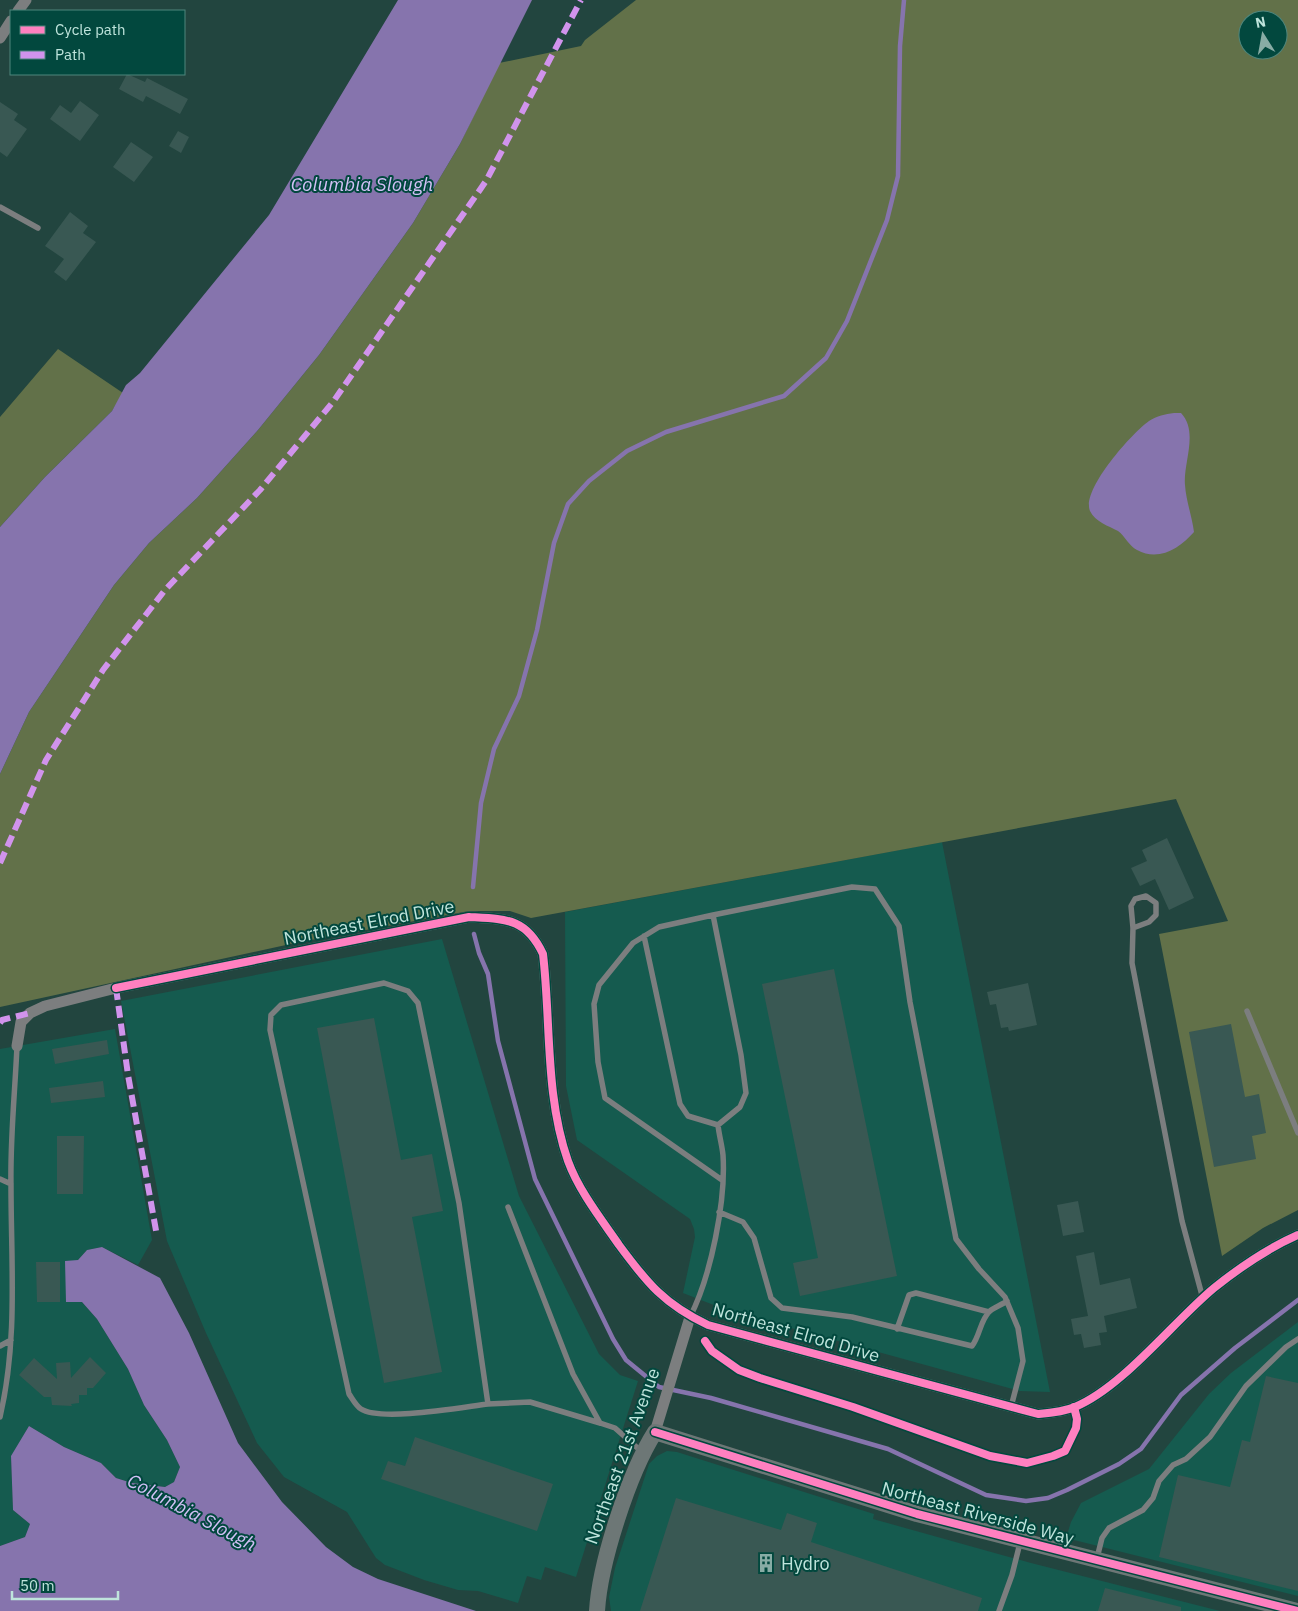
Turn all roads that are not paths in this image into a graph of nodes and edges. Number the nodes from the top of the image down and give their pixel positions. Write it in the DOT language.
graph roads {
  1 [pos="10,23"];
  2 [pos="0,38"];
  3 [pos="0,207"];
  4 [pos="38,228"];
  5 [pos="713,915"];
  6 [pos="1133,928"];
  7 [pos="644,936"];
  8 [pos="1246,1011"];
  9 [pos="17,1046"];
  10 [pos="718,1125"];
  11 [pos="1298,1133"];
  12 [pos="0,1179"];
  13 [pos="722,1180"];
  14 [pos="11,1184"];
  15 [pos="508,1207"];
  16 [pos="719,1212"];
  17 [pos="1298,1235"];
  18 [pos="1202,1298"];
  19 [pos="1007,1302"];
  20 [pos="989,1312"];
  21 [pos="690,1316"];
  22 [pos="897,1329"];
  23 [pos="1298,1339"];
  24 [pos="11,1340"];
  25 [pos="0,1346"];
  26 [pos="488,1404"];
  27 [pos="1012,1407"];
  28 [pos="0,1417"];
  29 [pos="600,1423"];
  30 [pos="655,1432"];
  31 [pos="642,1452"];
  32 [pos="1020,1541"];
  33 [pos="1096,1560"];
  34 [pos="597,1606"];
  35 [pos="1267,1607"];
  36 [pos="999,1611"];
  37 [pos="1297,1611"];
  1 -- 2 [label="street"];
  3 -- 4 [label="lane"];
  5 -- 7 [label="lane"];
  5 -- 10 [label="lane"];
  5 -- 19 [label="lane"];
  6 -- 6 [label="lane"];
  6 -- 18 [label="lane"];
  7 -- 10 [label="lane"];
  7 -- 13 [label="lane"];
  8 -- 11 [label="lane"];
  9 -- 14 [label="lane"];
  9 -- 21 [label="street, Northeast Elrod Drive"];
  10 -- 13 [label="lane"];
  12 -- 14 [label="lane"];
  13 -- 16 [label="lane"];
  14 -- 24 [label="lane"];
  15 -- 29 [label="lane"];
  16 -- 21 [label="lane"];
  16 -- 22 [label="lane"];
  17 -- 18 [label="street, Northeast Elrod Drive"];
  18 -- 27 [label="street, Northeast Elrod Drive"];
  19 -- 20 [label="lane"];
  19 -- 27 [label="lane"];
  20 -- 22 [label="lane"];
  20 -- 22 [label="lane"];
  21 -- 27 [label="street, Northeast Elrod Drive"];
  21 -- 30 [label="street, Northeast 21st Avenue"];
  23 -- 33 [label="lane"];
  24 -- 25 [label="lane"];
  24 -- 28 [label="lane"];
  26 -- 26 [label="lane"];
  26 -- 29 [label="lane"];
  29 -- 31 [label="lane"];
  30 -- 31 [label="street, Northeast 21st Avenue"];
  30 -- 32 [label="street, Northeast Riverside Way"];
  31 -- 34 [label="street, Northeast 21st Avenue"];
  32 -- 33 [label="street, Northeast Riverside Way"];
  32 -- 36 [label="lane"];
  33 -- 35 [label="street, Northeast Riverside Way"];
  35 -- 37 [label="street, Northeast Riverside Way"];
}
